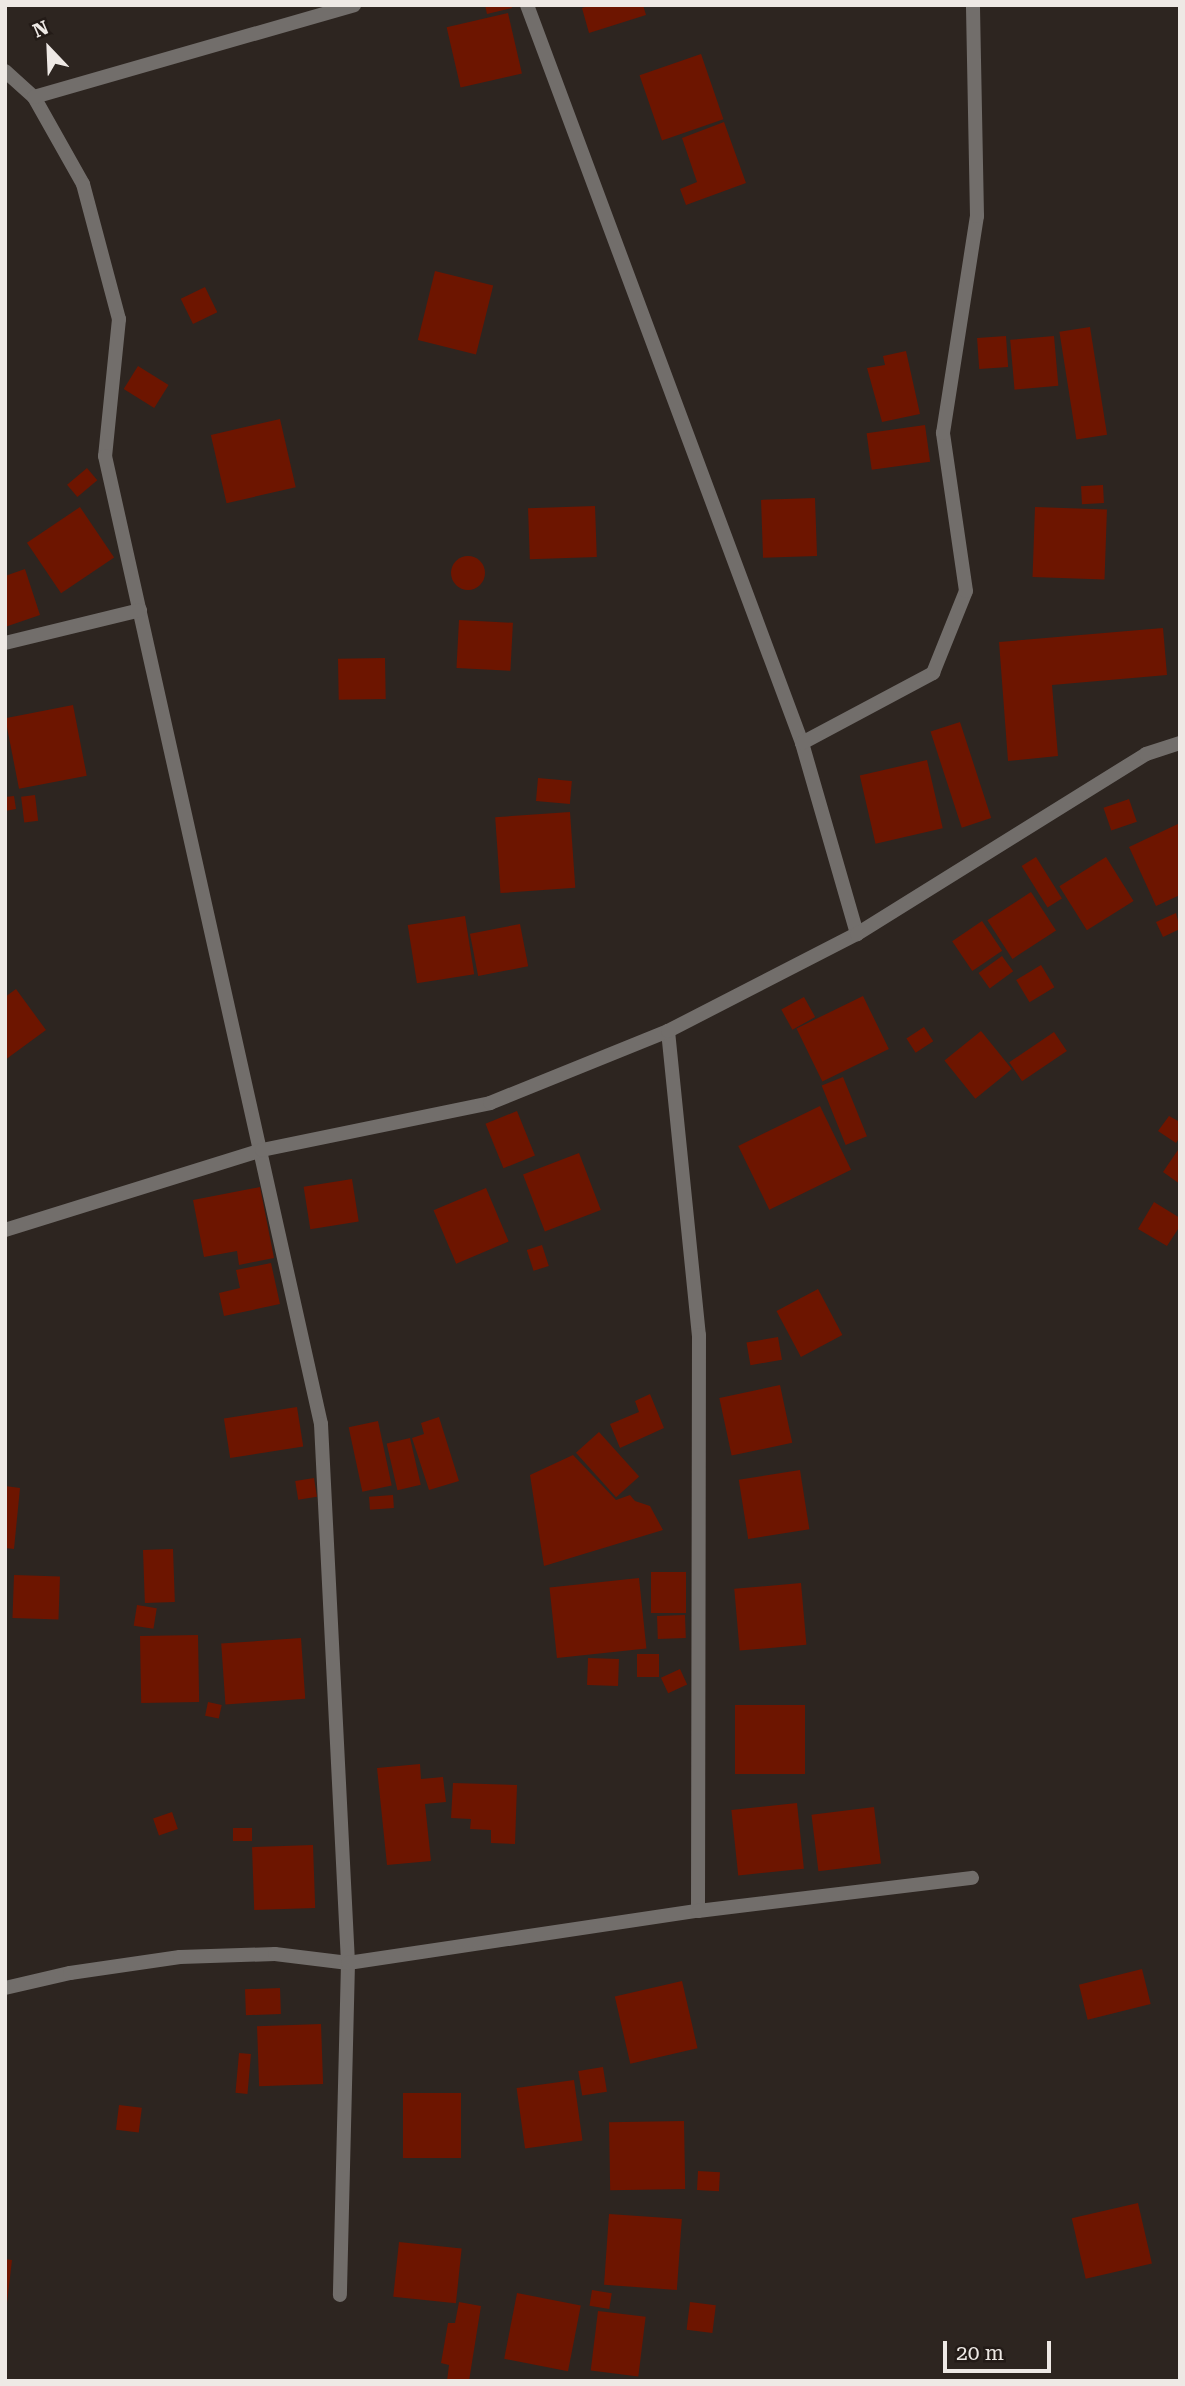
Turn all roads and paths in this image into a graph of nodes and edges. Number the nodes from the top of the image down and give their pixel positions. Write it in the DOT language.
graph roads {
  1 [pos="354,5"];
  2 [pos="527,5"];
  3 [pos="974,5"];
  4 [pos="5,71"];
  5 [pos="34,97"];
  6 [pos="140,610"];
  7 [pos="5,643"];
  8 [pos="802,743"];
  9 [pos="1180,743"];
  10 [pos="857,934"];
  11 [pos="668,1031"];
  12 [pos="262,1150"];
  13 [pos="5,1230"];
  14 [pos="972,1878"];
  15 [pos="698,1911"];
  16 [pos="348,1963"];
  17 [pos="5,1988"];
  18 [pos="340,2295"];
  1 -- 5 [label="street"];
  2 -- 8 [label="street"];
  3 -- 8 [label="street"];
  4 -- 5 [label="street"];
  5 -- 6 [label="street"];
  6 -- 7 [label="street"];
  6 -- 12 [label="street"];
  8 -- 10 [label="street"];
  9 -- 10 [label="street"];
  10 -- 11 [label="street"];
  11 -- 12 [label="street"];
  11 -- 15 [label="street"];
  12 -- 13 [label="street"];
  12 -- 16 [label="street"];
  14 -- 15 [label="street"];
  15 -- 16 [label="street"];
  16 -- 17 [label="street"];
  16 -- 18 [label="street"];
}
